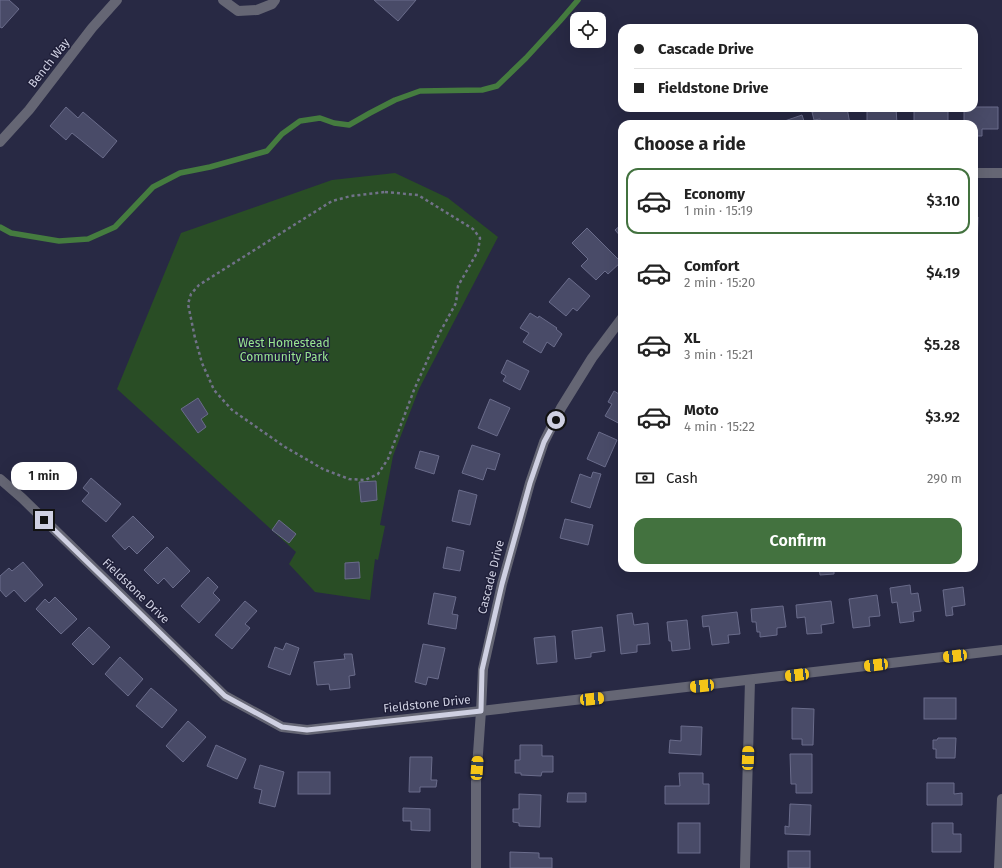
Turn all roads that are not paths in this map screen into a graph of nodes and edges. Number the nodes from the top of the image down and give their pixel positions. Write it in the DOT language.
graph roads {
  1 [pos="117,0"];
  2 [pos="223,0"];
  3 [pos="275,0"];
  4 [pos="0,142"];
  5 [pos="978,173"];
  6 [pos="1002,173"];
  7 [pos="618,323"];
  8 [pos="0,479"];
  9 [pos="1002,650"];
  10 [pos="750,680"];
  11 [pos="481,711"];
  12 [pos="1002,799"];
  13 [pos="476,868"];
  14 [pos="745,868"];
  15 [pos="999,868"];
  1 -- 4 [label="street, Bench Way"];
  2 -- 3 [label="street"];
  5 -- 6 [label="street"];
  7 -- 11 [label="street, Cascade Drive"];
  8 -- 11 [label="street, Fieldstone Drive"];
  9 -- 10 [label="street, Fieldstone Drive"];
  10 -- 11 [label="street, Fieldstone Drive"];
  10 -- 14 [label="street"];
  11 -- 13 [label="street, Cascade Drive"];
  12 -- 15 [label="street"];
}
